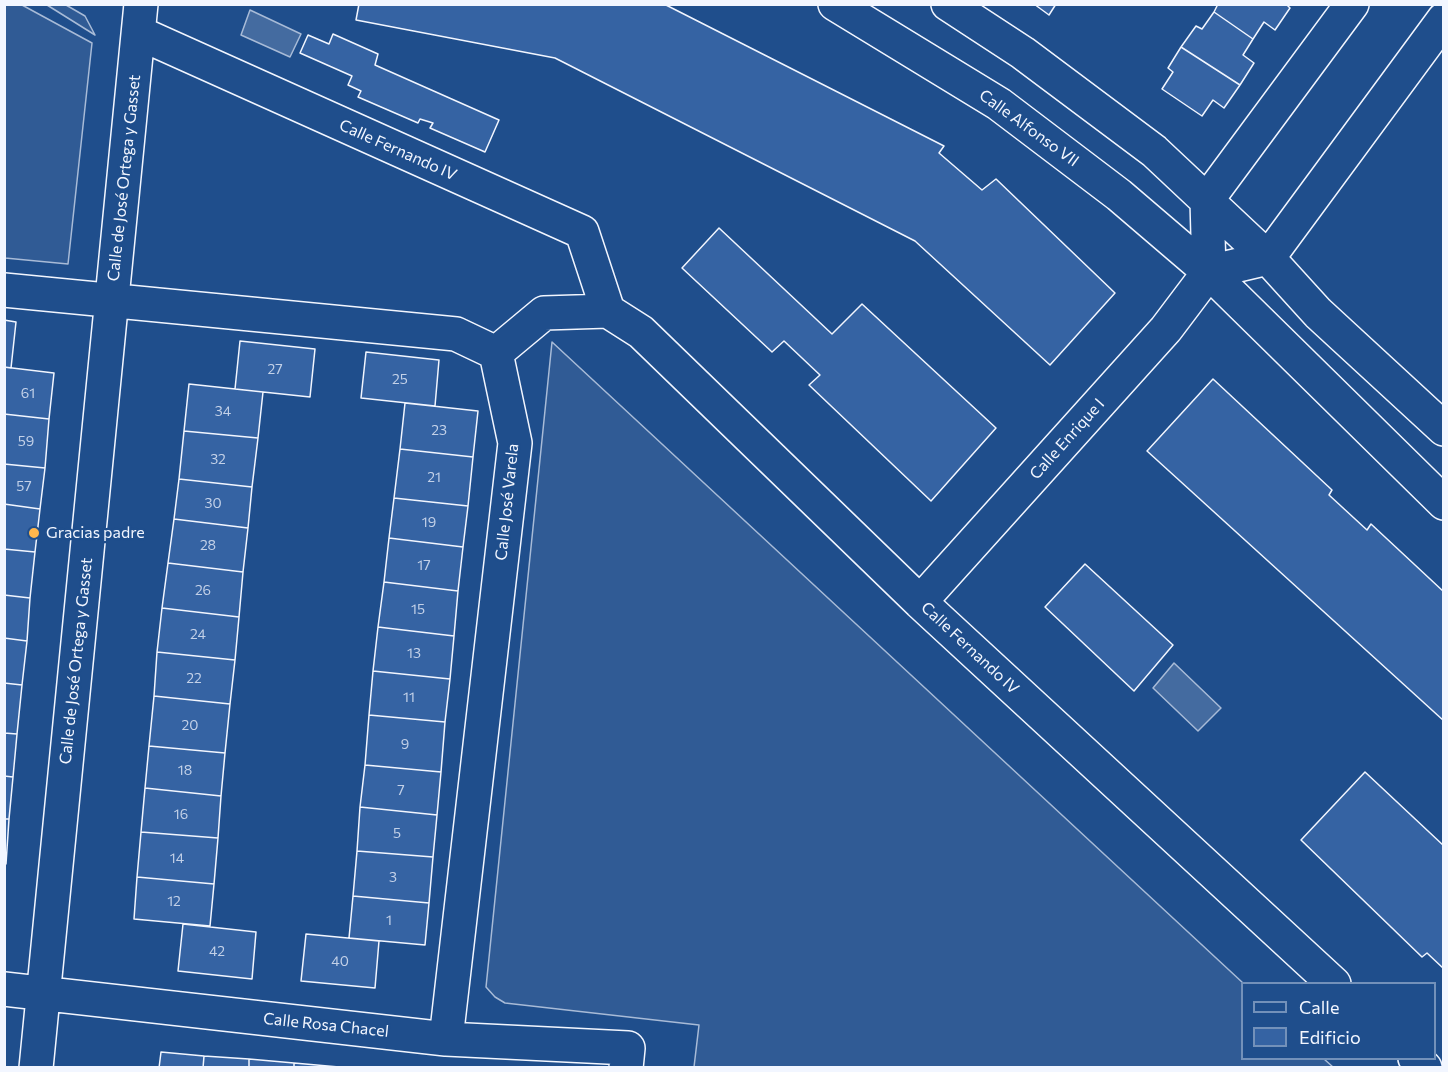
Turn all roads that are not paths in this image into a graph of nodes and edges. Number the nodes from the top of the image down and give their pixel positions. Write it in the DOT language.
graph roads {
  1 [pos="835,4"];
  2 [pos="948,4"];
  3 [pos="1352,4"];
  4 [pos="140,19"];
  5 [pos="1443,19"];
  6 [pos="1207,200"];
  7 [pos="1268,258"];
  8 [pos="1209,272"];
  9 [pos="4,290"];
  10 [pos="112,300"];
  11 [pos="608,311"];
  12 [pos="496,353"];
  13 [pos="1443,429"];
  14 [pos="1443,503"];
  15 [pos="920,602"];
  16 [pos="1332,982"];
  17 [pos="4,989"];
  18 [pos="43,994"];
  19 [pos="446,1039"];
  20 [pos="36,1068"];
  21 [pos="626,1068"];
  1 -- 8 [label="street, Calle Alfonso VII"];
  2 -- 6 [label="street"];
  3 -- 6 [label="street"];
  4 -- 10 [label="street, Calle de José Ortega y Gasset"];
  4 -- 11 [label="street, Calle Fernando IV"];
  5 -- 7 [label="street"];
  6 -- 7 [label="street"];
  6 -- 8 [label="street"];
  7 -- 8 [label="street"];
  7 -- 13 [label="street"];
  8 -- 14 [label="street, Calle Alfonso VII"];
  8 -- 15 [label="street, Calle Enrique I"];
  9 -- 10 [label="street"];
  10 -- 12 [label="street"];
  10 -- 18 [label="street, Calle de José Ortega y Gasset"];
  11 -- 12 [label="street"];
  11 -- 15 [label="street, Calle Fernando IV"];
  12 -- 19 [label="street, Calle José Varela"];
  15 -- 16 [label="street, Calle Fernando IV"];
  17 -- 18 [label="street, Calle Rosa Chacel"];
  18 -- 19 [label="street, Calle Rosa Chacel"];
  18 -- 20 [label="street, Calle de José Ortega y Gasset"];
  19 -- 21 [label="street, Calle Rosa Chacel"];
}
